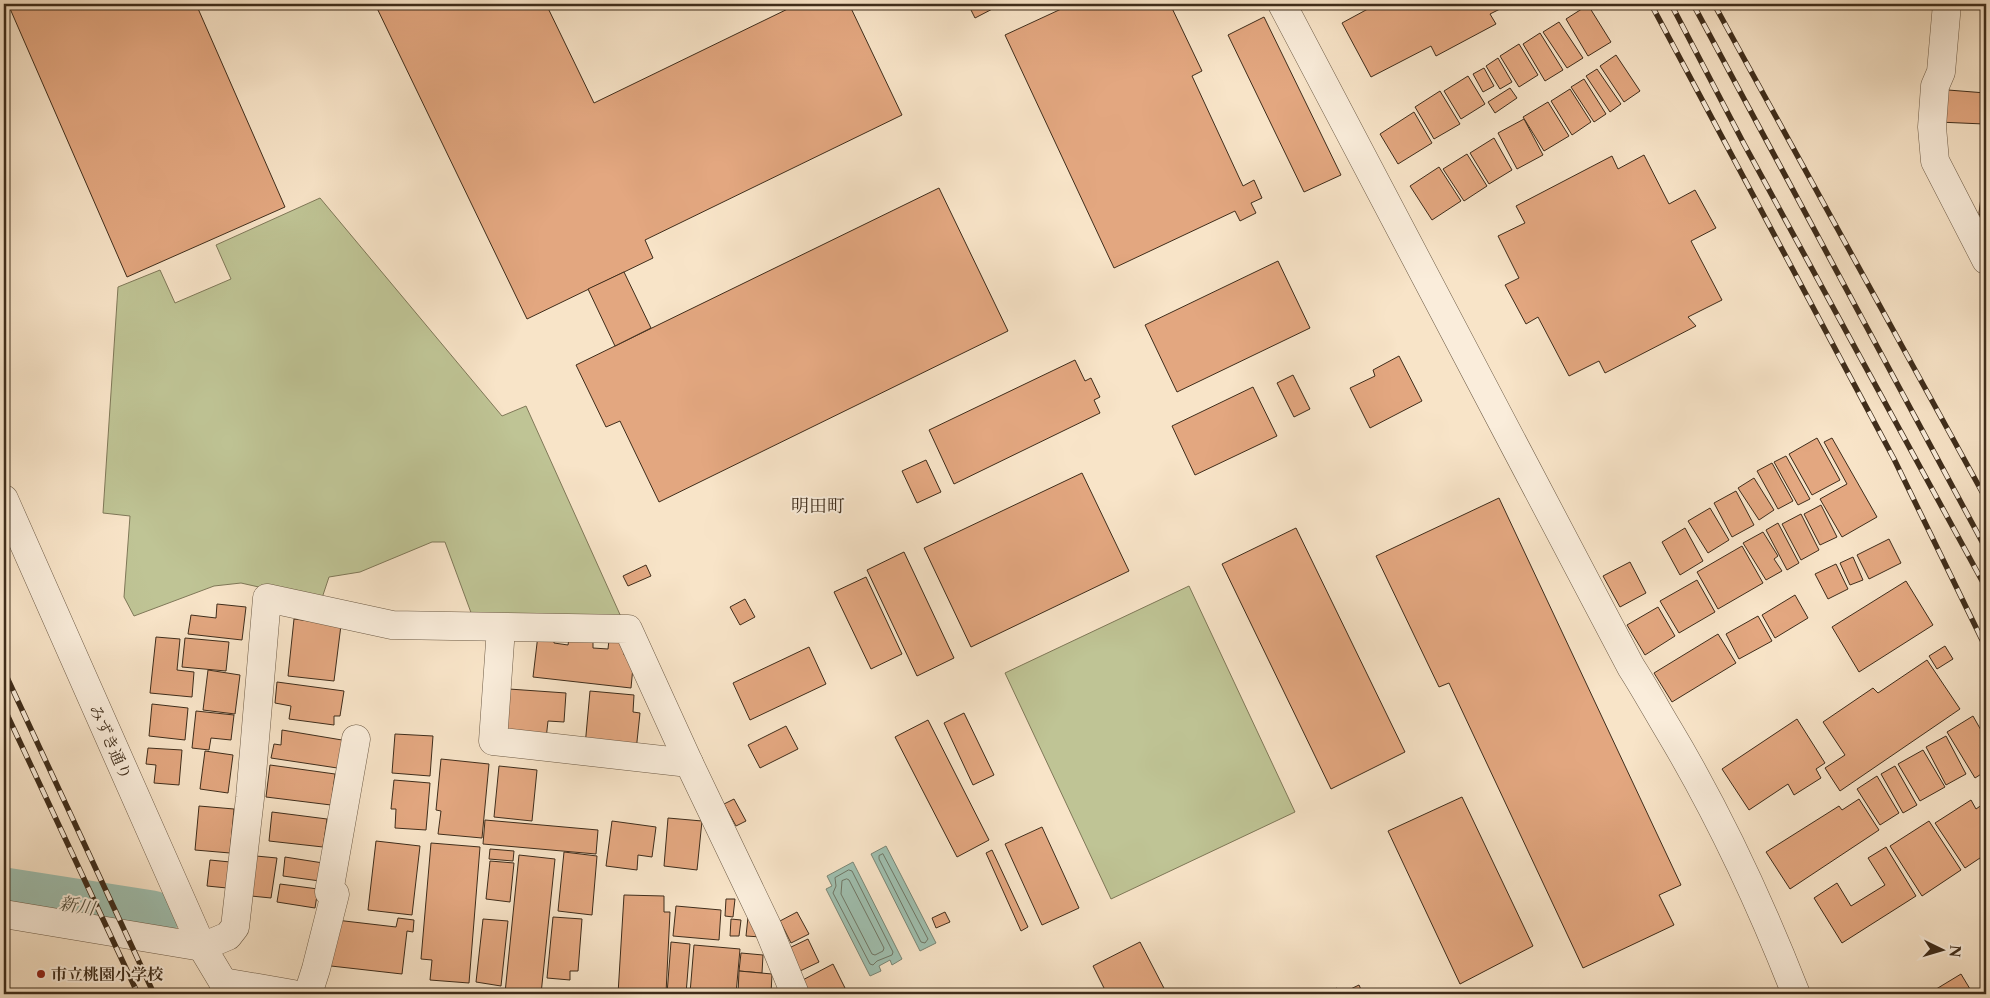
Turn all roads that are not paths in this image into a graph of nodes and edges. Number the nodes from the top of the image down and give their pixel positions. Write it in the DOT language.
graph roads {
  1 [pos="1282,4"];
  2 [pos="1947,4"];
  3 [pos="1986,260"];
  4 [pos="4,499"];
  5 [pos="501,628"];
  6 [pos="356,739"];
  7 [pos="689,763"];
  8 [pos="4,914"];
  9 [pos="202,947"];
  10 [pos="226,988"];
  11 [pos="293,994"];
  12 [pos="308,994"];
  13 [pos="795,994"];
  14 [pos="1796,994"];
  1 -- 14 [label="street"];
  2 -- 3 [label="street"];
  4 -- 9 [label="street, みずき通り"];
  5 -- 7 [label="street"];
  5 -- 7 [label="street"];
  5 -- 9 [label="street"];
  6 -- 12 [label="street"];
  7 -- 13 [label="street"];
  8 -- 9 [label="street"];
  9 -- 10 [label="street, みずき通り"];
  10 -- 11 [label="street"];
}
